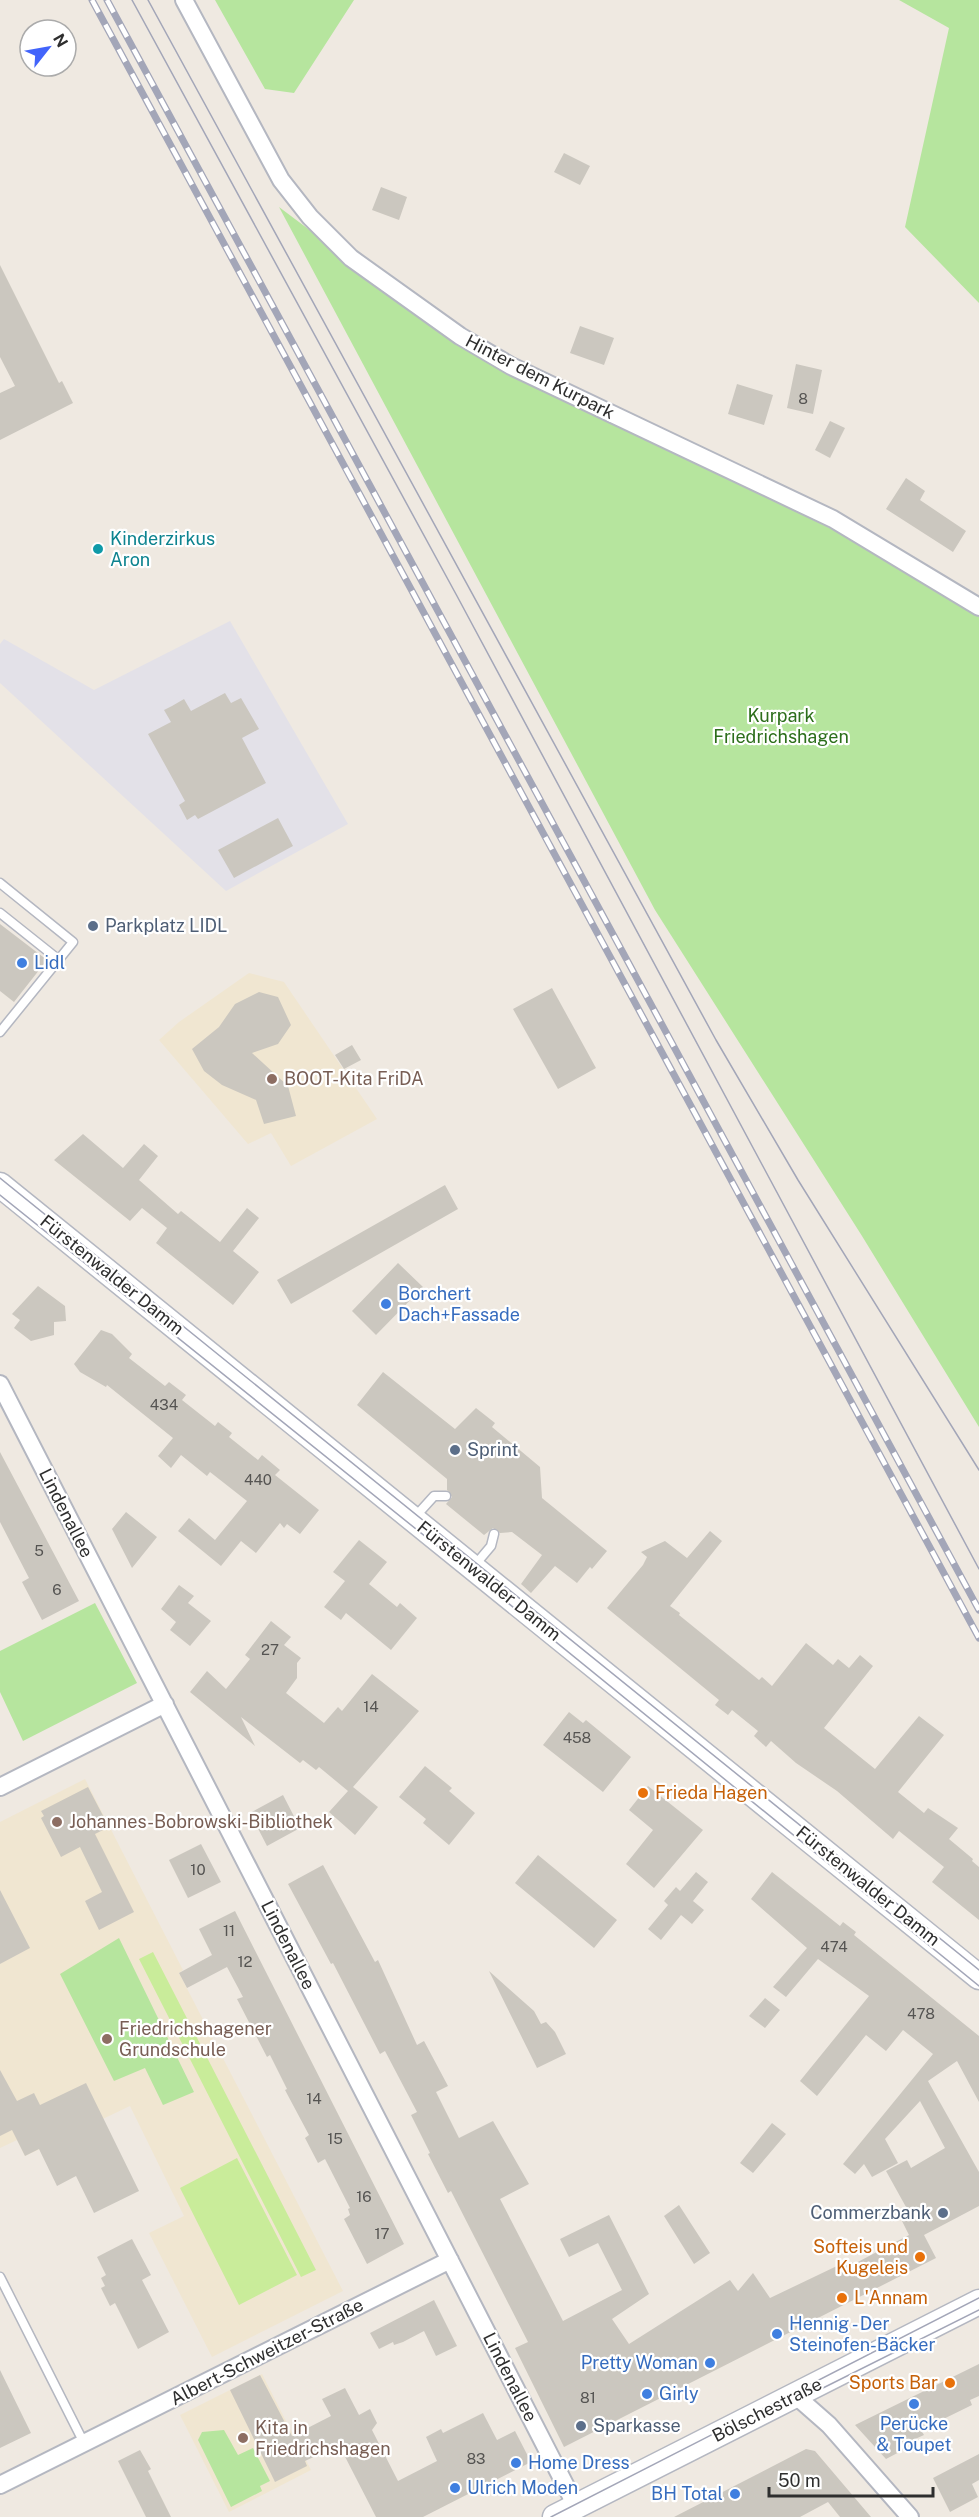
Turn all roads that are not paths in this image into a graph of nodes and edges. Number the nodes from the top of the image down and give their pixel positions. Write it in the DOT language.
graph roads {
  1 [pos="184,0"];
  2 [pos="979,607"];
  3 [pos="0,883"];
  4 [pos="0,913"];
  5 [pos="59,960"];
  6 [pos="0,1032"];
  7 [pos="0,1185"];
  8 [pos="0,1384"];
  9 [pos="446,1496"];
  10 [pos="413,1520"];
  11 [pos="494,1534"];
  12 [pos="472,1567"];
  13 [pos="165,1704"];
  14 [pos="0,1787"];
  15 [pos="979,1977"];
  16 [pos="450,2260"];
  17 [pos="0,2277"];
  18 [pos="979,2302"];
  19 [pos="796,2396"];
  20 [pos="84,2443"];
  21 [pos="0,2485"];
  22 [pos="565,2512"];
  23 [pos="910,2517"];
  1 -- 2 [label="street, Hinter dem Kurpark"];
  3 -- 5 [label="lane"];
  4 -- 5 [label="lane"];
  5 -- 6 [label="lane"];
  7 -- 10 [label="main road, Fürstenwalder Damm"];
  8 -- 13 [label="street, Lindenallee"];
  9 -- 10 [label="lane"];
  10 -- 12 [label="main road, Fürstenwalder Damm"];
  11 -- 12 [label="lane"];
  12 -- 15 [label="main road, Fürstenwalder Damm"];
  13 -- 14 [label="street"];
  13 -- 16 [label="street, Lindenallee"];
  16 -- 20 [label="street, Albert-Schweitzer-Straße"];
  16 -- 22 [label="street, Lindenallee"];
  17 -- 20 [label="lane"];
  18 -- 19 [label="main road, Bölschestraße"];
  19 -- 22 [label="main road, Bölschestraße"];
  19 -- 23 [label="street"];
  20 -- 21 [label="street, Albert-Schweitzer-Straße"];
}
